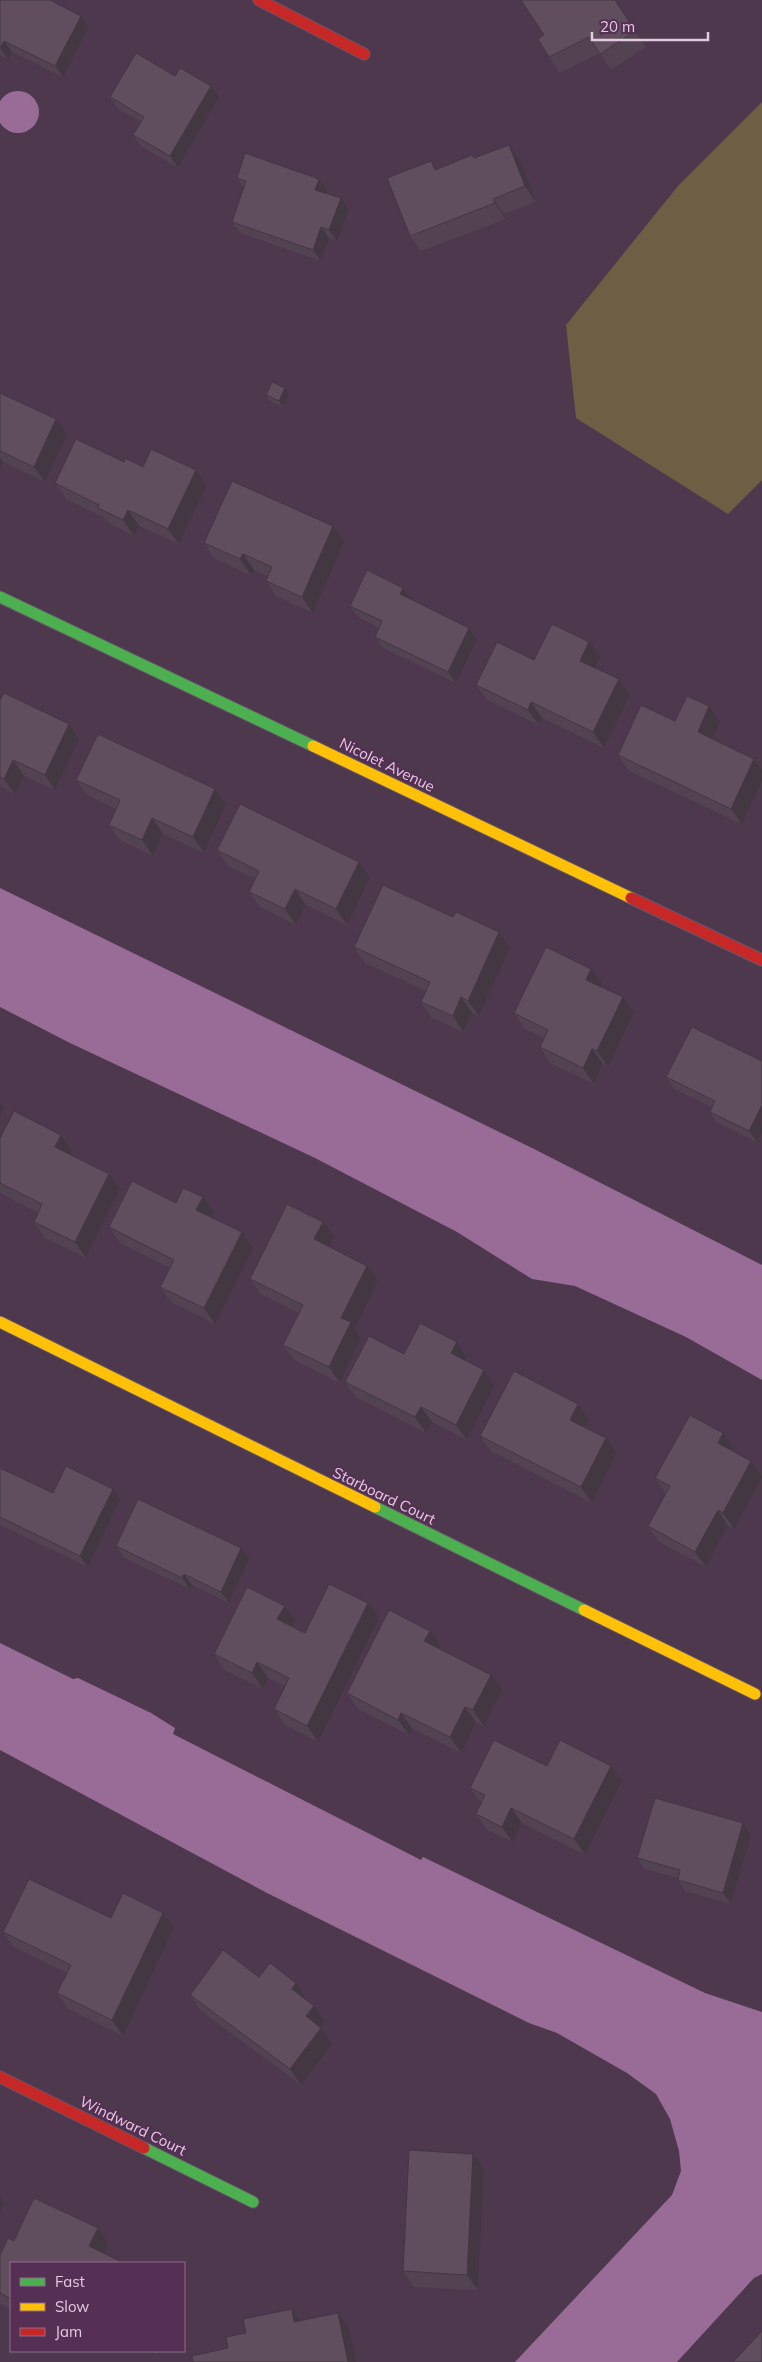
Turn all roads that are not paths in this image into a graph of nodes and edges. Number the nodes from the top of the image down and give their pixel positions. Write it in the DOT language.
graph roads {
  1 [pos="259,0"];
  2 [pos="364,54"];
  3 [pos="0,596"];
  4 [pos="762,960"];
  5 [pos="0,1322"];
  6 [pos="755,1694"];
  7 [pos="0,2077"];
  8 [pos="253,2202"];
  1 -- 2 [label="street"];
  3 -- 4 [label="street, Nicolet Avenue"];
  5 -- 6 [label="street, Starboard Court"];
  7 -- 8 [label="street, Windward Court"];
}
